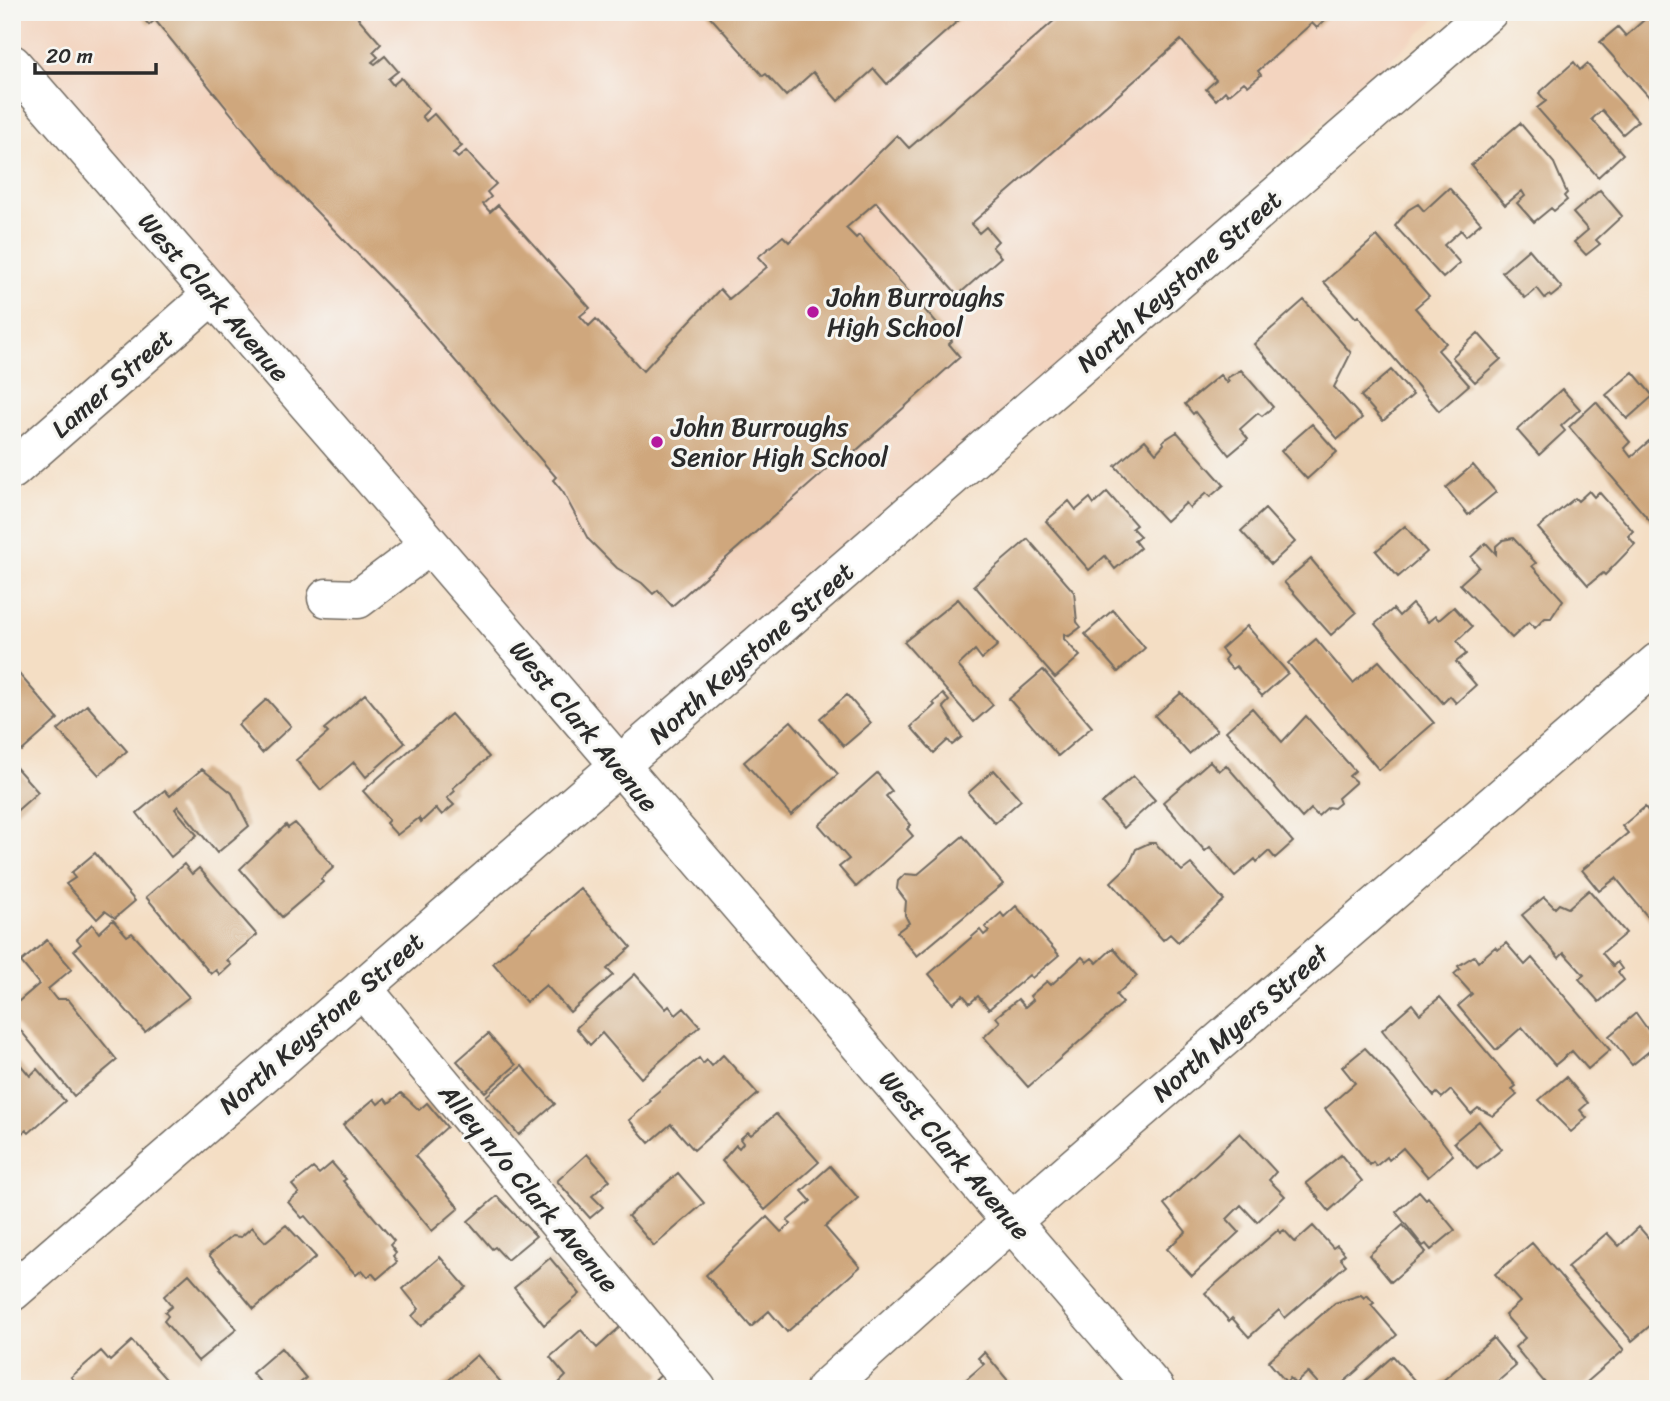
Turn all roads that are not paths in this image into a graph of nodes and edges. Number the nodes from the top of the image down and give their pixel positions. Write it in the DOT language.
graph roads {
  1 [pos="1488,12"];
  2 [pos="12,64"];
  3 [pos="212,295"];
  4 [pos="12,470"];
  5 [pos="430,545"];
  6 [pos="327,598"];
  7 [pos="1658,662"];
  8 [pos="619,768"];
  9 [pos="362,988"];
  10 [pos="1012,1221"];
  11 [pos="12,1292"];
  12 [pos="697,1389"];
  13 [pos="825,1389"];
  14 [pos="1155,1389"];
  1 -- 8 [label="street, North Keystone Street"];
  2 -- 3 [label="street, West Clark Avenue"];
  3 -- 4 [label="street, Lamer Street"];
  3 -- 5 [label="street, West Clark Avenue"];
  5 -- 6 [label="street"];
  5 -- 8 [label="street, West Clark Avenue"];
  7 -- 10 [label="street, North Myers Street"];
  8 -- 9 [label="street, North Keystone Street"];
  8 -- 10 [label="street, West Clark Avenue"];
  9 -- 11 [label="street, North Keystone Street"];
  9 -- 12 [label="street, Alley n/o Clark Avenue"];
  10 -- 13 [label="street, North Myers Street"];
  10 -- 14 [label="street, West Clark Avenue"];
}
